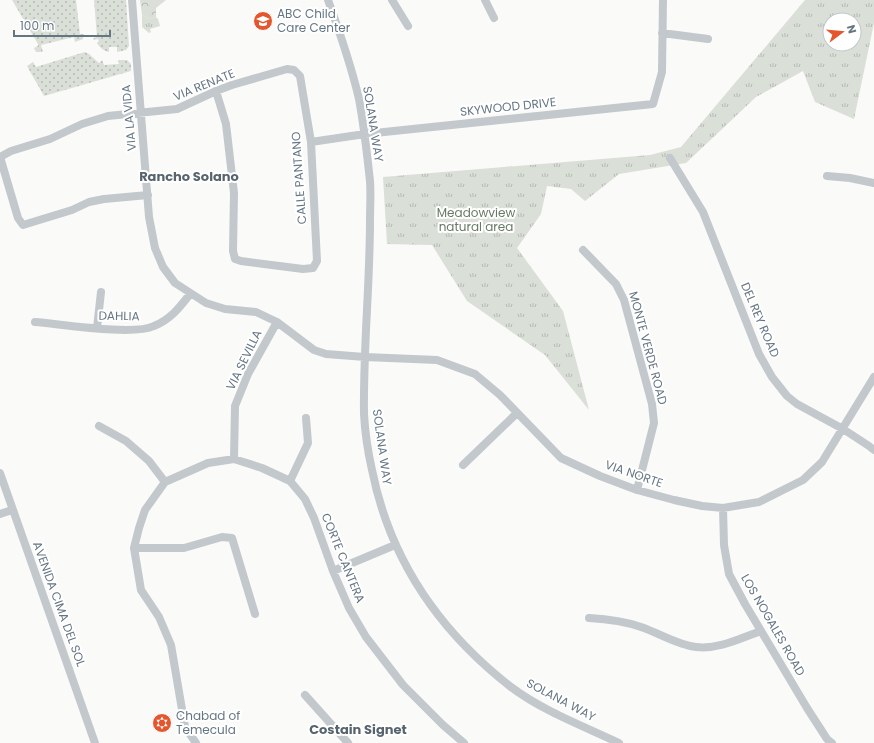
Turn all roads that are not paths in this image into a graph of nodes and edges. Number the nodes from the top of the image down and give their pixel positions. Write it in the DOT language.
graph roads {
  1 [pos="132,0"];
  2 [pos="328,0"];
  3 [pos="392,0"];
  4 [pos="486,0"];
  5 [pos="663,0"];
  6 [pos="494,18"];
  7 [pos="408,26"];
  8 [pos="662,33"];
  9 [pos="708,39"];
  10 [pos="300,76"];
  11 [pos="216,91"];
  12 [pos="140,112"];
  13 [pos="365,134"];
  14 [pos="311,142"];
  15 [pos="0,157"];
  16 [pos="670,158"];
  17 [pos="827,176"];
  18 [pos="874,183"];
  19 [pos="148,195"];
  20 [pos="583,250"];
  21 [pos="101,292"];
  22 [pos="190,294"];
  23 [pos="35,322"];
  24 [pos="277,322"];
  25 [pos="97,328"];
  26 [pos="365,357"];
  27 [pos="874,377"];
  28 [pos="518,413"];
  29 [pos="306,418"];
  30 [pos="99,426"];
  31 [pos="843,429"];
  32 [pos="874,450"];
  33 [pos="234,459"];
  34 [pos="463,465"];
  35 [pos="0,473"];
  36 [pos="290,481"];
  37 [pos="165,482"];
  38 [pos="637,490"];
  39 [pos="723,508"];
  40 [pos="12,510"];
  41 [pos="0,514"];
  42 [pos="395,545"];
  43 [pos="134,548"];
  44 [pos="332,571"];
  45 [pos="255,614"];
  46 [pos="589,618"];
  47 [pos="761,631"];
  48 [pos="305,695"];
  49 [pos="95,743"];
  50 [pos="196,743"];
  51 [pos="348,743"];
  52 [pos="464,743"];
  53 [pos="619,743"];
  54 [pos="832,743"];
  1 -- 12 [label="street, VIA LA VIDA"];
  2 -- 13 [label="street, SOLANA WAY"];
  3 -- 7 [label="street"];
  4 -- 6 [label="street"];
  5 -- 8 [label="street"];
  8 -- 9 [label="street"];
  8 -- 13 [label="street, SKYWOOD DRIVE"];
  10 -- 11 [label="street, VIA RENATE"];
  10 -- 14 [label="street, CALLE PANTANO"];
  11 -- 12 [label="street, VIA RENATE"];
  11 -- 14 [label="street, CALLE PANTANO"];
  12 -- 15 [label="street, VIA RENATE"];
  12 -- 19 [label="street, VIA LA VIDA"];
  13 -- 14 [label="street, SKYWOOD DRIVE"];
  13 -- 26 [label="street, SOLANA WAY"];
  15 -- 19 [label="street"];
  16 -- 31 [label="street, DEL REY ROAD"];
  17 -- 18 [label="street"];
  19 -- 22 [label="street, VIA LA VIDA"];
  20 -- 38 [label="street, MONTE VERDE ROAD"];
  21 -- 25 [label="street"];
  22 -- 24 [label="street, VIA LA VIDA"];
  22 -- 25 [label="street, DAHLIA"];
  23 -- 25 [label="street, DAHLIA"];
  24 -- 26 [label="street, VIA LA VIDA"];
  24 -- 33 [label="street, VIA SEVILLA"];
  26 -- 28 [label="street, VIA NORTE"];
  26 -- 42 [label="street, SOLANA WAY"];
  27 -- 31 [label="street, VIA NORTE"];
  28 -- 34 [label="street"];
  28 -- 38 [label="street, VIA NORTE"];
  29 -- 36 [label="street"];
  30 -- 37 [label="street"];
  31 -- 32 [label="street, DEL REY ROAD"];
  31 -- 39 [label="street, VIA NORTE"];
  33 -- 36 [label="street, CORTE CANTERA"];
  33 -- 37 [label="street, CORTE CANTERA"];
  35 -- 40 [label="street, AVENIDA CIMA DEL SOL"];
  36 -- 44 [label="street, CORTE CANTERA"];
  37 -- 43 [label="street"];
  38 -- 39 [label="street, VIA NORTE"];
  39 -- 47 [label="street, LOS NOGALES ROAD"];
  40 -- 41 [label="street"];
  40 -- 49 [label="street, AVENIDA CIMA DEL SOL"];
  42 -- 44 [label="street"];
  42 -- 53 [label="street, SOLANA WAY"];
  43 -- 45 [label="street"];
  43 -- 50 [label="street"];
  44 -- 52 [label="street, CORTE CANTERA"];
  46 -- 47 [label="street"];
  47 -- 54 [label="street, LOS NOGALES ROAD"];
  48 -- 51 [label="street"];
}
